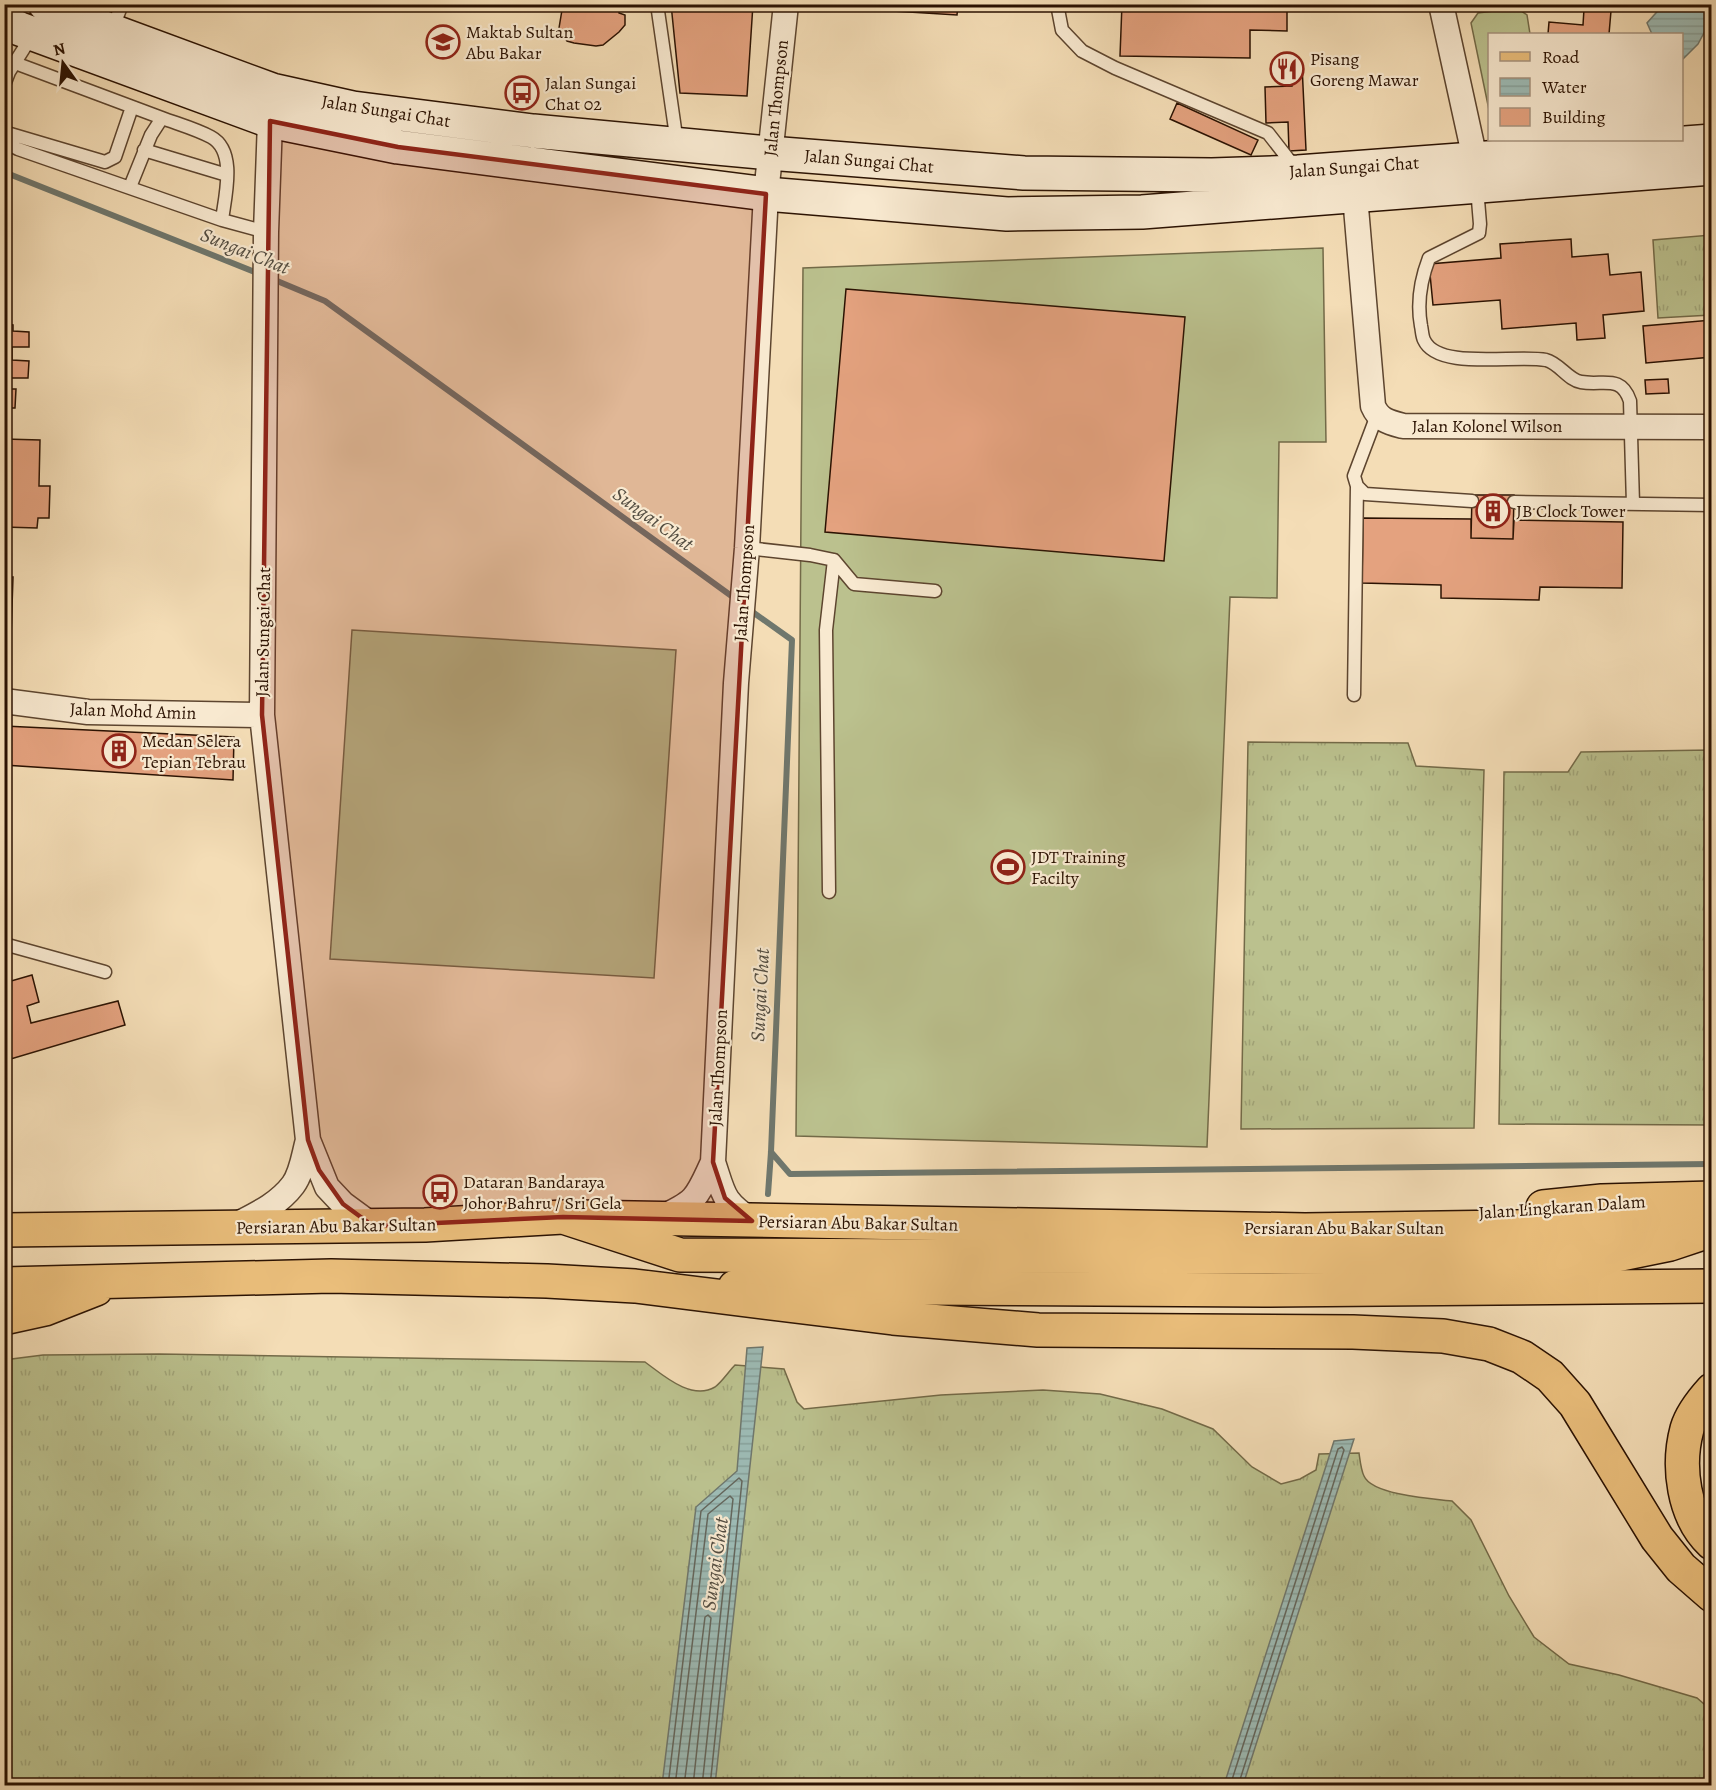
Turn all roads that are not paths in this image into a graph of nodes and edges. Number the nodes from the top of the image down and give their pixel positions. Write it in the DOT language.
graph roads {
  1 [pos="657,4"];
  2 [pos="786,4"];
  3 [pos="1057,4"];
  4 [pos="1441,4"];
  5 [pos="117,18"];
  6 [pos="21,23"];
  7 [pos="15,63"];
  8 [pos="4,85"];
  9 [pos="132,107"];
  10 [pos="162,118"];
  11 [pos="270,121"];
  12 [pos="4,130"];
  13 [pos="1712,141"];
  14 [pos="4,142"];
  15 [pos="677,144"];
  16 [pos="144,150"];
  17 [pos="769,153"];
  18 [pos="1712,168"];
  19 [pos="1298,172"];
  20 [pos="1476,173"];
  21 [pos="227,175"];
  22 [pos="130,187"];
  23 [pos="766,194"];
  24 [pos="1355,196"];
  25 [pos="222,220"];
  26 [pos="266,232"];
  27 [pos="1377,415"];
  28 [pos="1630,427"];
  29 [pos="1712,427"];
  30 [pos="1357,486"];
  31 [pos="1472,501"];
  32 [pos="1514,502"];
  33 [pos="1634,504"];
  34 [pos="1712,505"];
  35 [pos="746,556"];
  36 [pos="834,560"];
  37 [pos="935,591"];
  38 [pos="1354,695"];
  39 [pos="4,701"];
  40 [pos="262,716"];
  41 [pos="829,892"];
  42 [pos="4,944"];
  43 [pos="105,972"];
  44 [pos="308,1140"];
  45 [pos="713,1162"];
  46 [pos="1712,1198"];
  47 [pos="563,1217"];
  48 [pos="658,1219"];
  49 [pos="752,1221"];
  50 [pos="1712,1224"];
  51 [pos="373,1226"];
  52 [pos="231,1228"];
  53 [pos="4,1230"];
  54 [pos="1305,1230"];
  55 [pos="1712,1230"];
  56 [pos="117,1281"];
  57 [pos="4,1284"];
  58 [pos="635,1286"];
  59 [pos="1712,1286"];
  60 [pos="4,1318"];
  61 [pos="1712,1390"];
  62 [pos="1712,1543"];
  63 [pos="1712,1595"];
  1 -- 15 [label="lane"];
  2 -- 17 [label="street, Jalan Thompson"];
  3 -- 19 [label="lane"];
  4 -- 20 [label="street"];
  5 -- 6 [label="main road, Jalan Sungai Chat"];
  5 -- 15 [label="main road, Jalan Sungai Chat"];
  6 -- 7 [label="lane"];
  6 -- 11 [label="main road, Jalan Sungai Chat"];
  7 -- 8 [label="lane"];
  7 -- 9 [label="lane"];
  9 -- 10 [label="lane"];
  9 -- 12 [label="lane"];
  10 -- 16 [label="lane"];
  10 -- 21 [label="lane"];
  11 -- 23 [label="main road, Jalan Sungai Chat"];
  11 -- 26 [label="street, Jalan Sungai Chat"];
  13 -- 20 [label="main road, Jalan Sungai Chat"];
  14 -- 22 [label="lane"];
  15 -- 17 [label="main road, Jalan Sungai Chat"];
  16 -- 21 [label="lane"];
  16 -- 22 [label="lane"];
  17 -- 19 [label="main road, Jalan Sungai Chat"];
  17 -- 23 [label="street, Jalan Thompson"];
  18 -- 20 [label="main road, Jalan Sungai Chat"];
  19 -- 20 [label="main road, Jalan Sungai Chat"];
  20 -- 24 [label="main road, Jalan Sungai Chat"];
  20 -- 28 [label="lane"];
  21 -- 25 [label="lane"];
  22 -- 25 [label="lane"];
  23 -- 24 [label="main road, Jalan Sungai Chat"];
  23 -- 35 [label="street, Jalan Thompson"];
  24 -- 27 [label="street"];
  25 -- 26 [label="lane"];
  26 -- 40 [label="street, Jalan Sungai Chat"];
  27 -- 28 [label="street, Jalan Kolonel Wilson"];
  27 -- 30 [label="lane"];
  28 -- 29 [label="street, Jalan Kolonel Wilson"];
  28 -- 33 [label="lane"];
  30 -- 31 [label="lane"];
  30 -- 38 [label="lane"];
  32 -- 33 [label="lane"];
  33 -- 34 [label="lane"];
  35 -- 36 [label="lane"];
  35 -- 45 [label="street, Jalan Thompson"];
  36 -- 37 [label="lane"];
  36 -- 41 [label="lane"];
  39 -- 40 [label="street, Jalan Mohd Amin"];
  40 -- 44 [label="street, Jalan Sungai Chat"];
  42 -- 43 [label="lane"];
  44 -- 51 [label="street, Jalan Sungai Chat"];
  44 -- 52 [label="street, Jalan Sungai Chat"];
  45 -- 48 [label="street, Jalan Thompson"];
  45 -- 49 [label="street, Jalan Thompson"];
  46 -- 54 [label="main road, Jalan Lingkaran Dalam"];
  47 -- 48 [label="main road, Persiaran Abu Bakar Sultan"];
  47 -- 51 [label="main road, Persiaran Abu Bakar Sultan"];
  47 -- 55 [label="main road"];
  48 -- 49 [label="main road, Persiaran Abu Bakar Sultan"];
  49 -- 54 [label="main road, Persiaran Abu Bakar Sultan"];
  50 -- 54 [label="main road, Persiaran Abu Bakar Sultan"];
  51 -- 52 [label="main road, Persiaran Abu Bakar Sultan"];
  52 -- 53 [label="main road, Persiaran Abu Bakar Sultan"];
  56 -- 57 [label="main road"];
  56 -- 58 [label="main road"];
  56 -- 60 [label="main road"];
  58 -- 59 [label="main road"];
  58 -- 63 [label="main road"];
  61 -- 62 [label="main road"];
}
